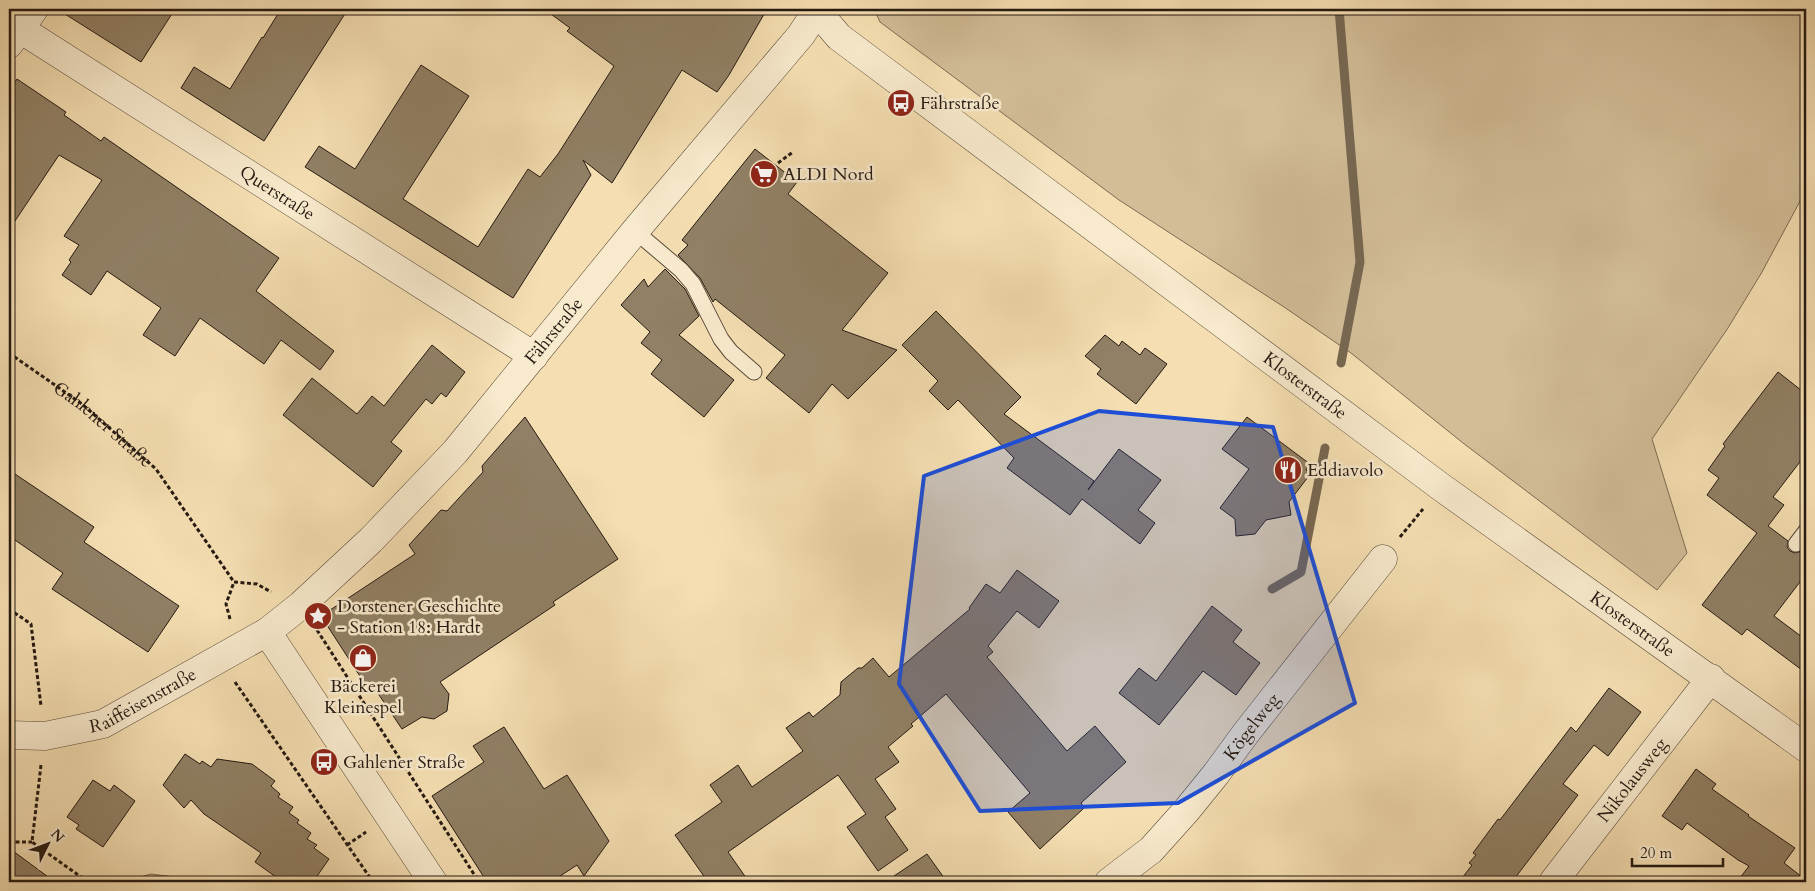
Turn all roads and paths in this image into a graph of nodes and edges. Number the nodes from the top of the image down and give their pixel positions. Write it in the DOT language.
graph roads {
  1 [pos="817,9"];
  2 [pos="18,26"];
  3 [pos="793,152"];
  4 [pos="778,163"];
  5 [pos="635,231"];
  6 [pos="9,353"];
  7 [pos="534,356"];
  8 [pos="754,372"];
  9 [pos="1441,487"];
  10 [pos="1806,531"];
  11 [pos="1796,544"];
  12 [pos="1383,558"];
  13 [pos="301,605"];
  14 [pos="9,609"];
  15 [pos="233,623"];
  16 [pos="267,632"];
  17 [pos="219,659"];
  18 [pos="1711,678"];
  19 [pos="9,735"];
  20 [pos="45,736"];
  21 [pos="1806,748"];
  22 [pos="356,838"];
  23 [pos="9,842"];
  24 [pos="32,842"];
  25 [pos="346,845"];
  26 [pos="88,882"];
  27 [pos="373,882"];
  28 [pos="433,882"];
  29 [pos="479,882"];
  30 [pos="1110,882"];
  31 [pos="1553,882"];
  1 -- 5 [label="street, Fährstraße"];
  1 -- 9 [label="street, Klosterstraße"];
  2 -- 7 [label="street, Querstraße"];
  3 -- 4 [label="path"];
  5 -- 7 [label="street, Fährstraße"];
  5 -- 8 [label="lane"];
  6 -- 15 [label="path, Gahlener Straße"];
  7 -- 13 [label="street, Fährstraße"];
  9 -- 12 [label="path"];
  9 -- 18 [label="street, Klosterstraße"];
  10 -- 11 [label="lane"];
  12 -- 30 [label="street, Kögelweg"];
  13 -- 16 [label="street, Fährstraße"];
  13 -- 29 [label="path"];
  14 -- 20 [label="path"];
  16 -- 17 [label="street, Raiffeisenstraße"];
  16 -- 28 [label="street"];
  17 -- 20 [label="street, Raiffeisenstraße"];
  17 -- 25 [label="path"];
  18 -- 21 [label="street, Klosterstraße"];
  18 -- 31 [label="street, Nikolausweg"];
  19 -- 20 [label="street, Raiffeisenstraße"];
  20 -- 24 [label="path"];
  22 -- 25 [label="path"];
  23 -- 24 [label="path"];
  24 -- 26 [label="path"];
  25 -- 27 [label="path"];
}
